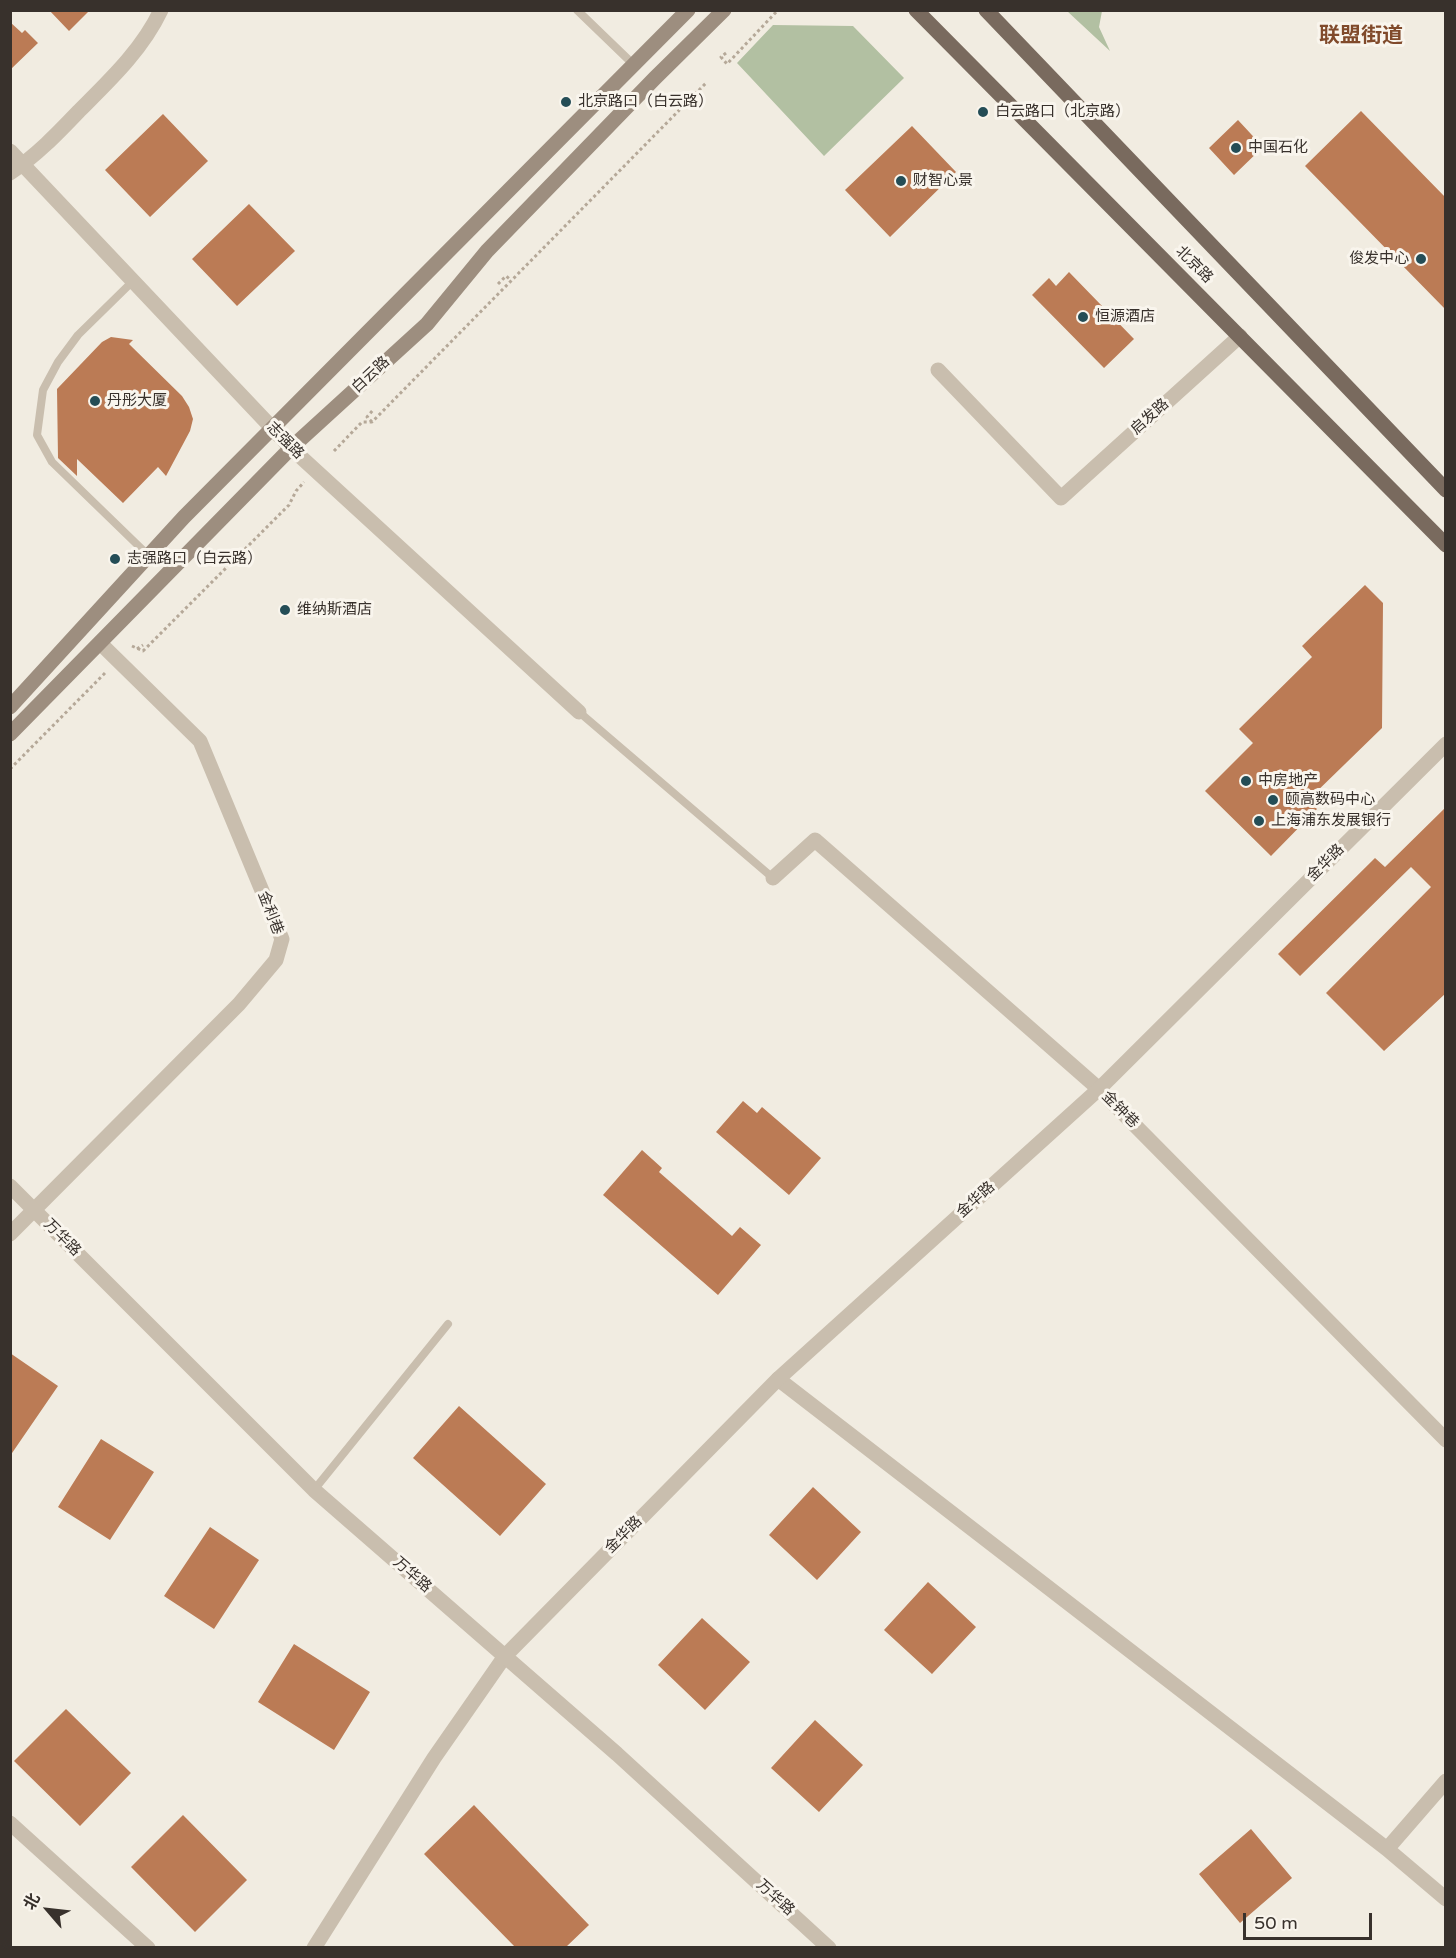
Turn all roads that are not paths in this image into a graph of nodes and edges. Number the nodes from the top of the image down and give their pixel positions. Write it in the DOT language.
graph roads {
  1 [pos="161,10"];
  2 [pos="577,10"];
  3 [pos="688,10"];
  4 [pos="724,10"];
  5 [pos="916,10"];
  6 [pos="986,10"];
  7 [pos="634,65"];
  8 [pos="10,151"];
  9 [pos="17,169"];
  10 [pos="133,281"];
  11 [pos="1240,336"];
  12 [pos="938,370"];
  13 [pos="272,429"];
  14 [pos="291,448"];
  15 [pos="1446,490"];
  16 [pos="1446,545"];
  17 [pos="148,556"];
  18 [pos="100,643"];
  19 [pos="10,707"];
  20 [pos="579,712"];
  21 [pos="10,734"];
  22 [pos="1446,744"];
  23 [pos="773,878"];
  24 [pos="1099,1089"];
  25 [pos="10,1186"];
  26 [pos="33,1210"];
  27 [pos="10,1234"];
  28 [pos="448,1324"];
  29 [pos="778,1379"];
  30 [pos="1446,1440"];
  31 [pos="314,1490"];
  32 [pos="505,1656"];
  33 [pos="1446,1781"];
  34 [pos="10,1823"];
  35 [pos="1387,1849"];
  36 [pos="1446,1899"];
  37 [pos="148,1947"];
  38 [pos="314,1947"];
  39 [pos="829,1947"];
  1 -- 9 [label="street"];
  2 -- 7 [label="lane"];
  3 -- 7 [label="main road"];
  4 -- 14 [label="main road, 白云路"];
  5 -- 11 [label="main road, 北京路"];
  6 -- 15 [label="main road, 北京路"];
  7 -- 13 [label="main road"];
  8 -- 9 [label="street, 志强路"];
  9 -- 10 [label="street, 志强路"];
  10 -- 13 [label="street, 志强路"];
  10 -- 17 [label="lane"];
  11 -- 12 [label="street, 启发路"];
  11 -- 16 [label="main road, 北京路"];
  13 -- 14 [label="street, 志强路"];
  13 -- 17 [label="main road"];
  14 -- 18 [label="main road, 白云路"];
  14 -- 20 [label="street, 志强路"];
  17 -- 19 [label="main road"];
  18 -- 21 [label="main road, 白云路"];
  18 -- 26 [label="street, 金利巷"];
  20 -- 23 [label="lane"];
  22 -- 24 [label="street, 金华路"];
  23 -- 24 [label="street, 金钟巷"];
  24 -- 29 [label="street, 金华路"];
  24 -- 30 [label="street, 金钟巷"];
  25 -- 26 [label="street, 万华路"];
  26 -- 27 [label="street, 金利巷"];
  26 -- 31 [label="street, 万华路"];
  28 -- 31 [label="lane"];
  29 -- 32 [label="street, 金华路"];
  29 -- 35 [label="street"];
  31 -- 32 [label="street, 万华路"];
  32 -- 38 [label="street, 金华路"];
  32 -- 39 [label="street, 万华路"];
  33 -- 35 [label="street"];
  34 -- 37 [label="street"];
  35 -- 36 [label="street"];
}
